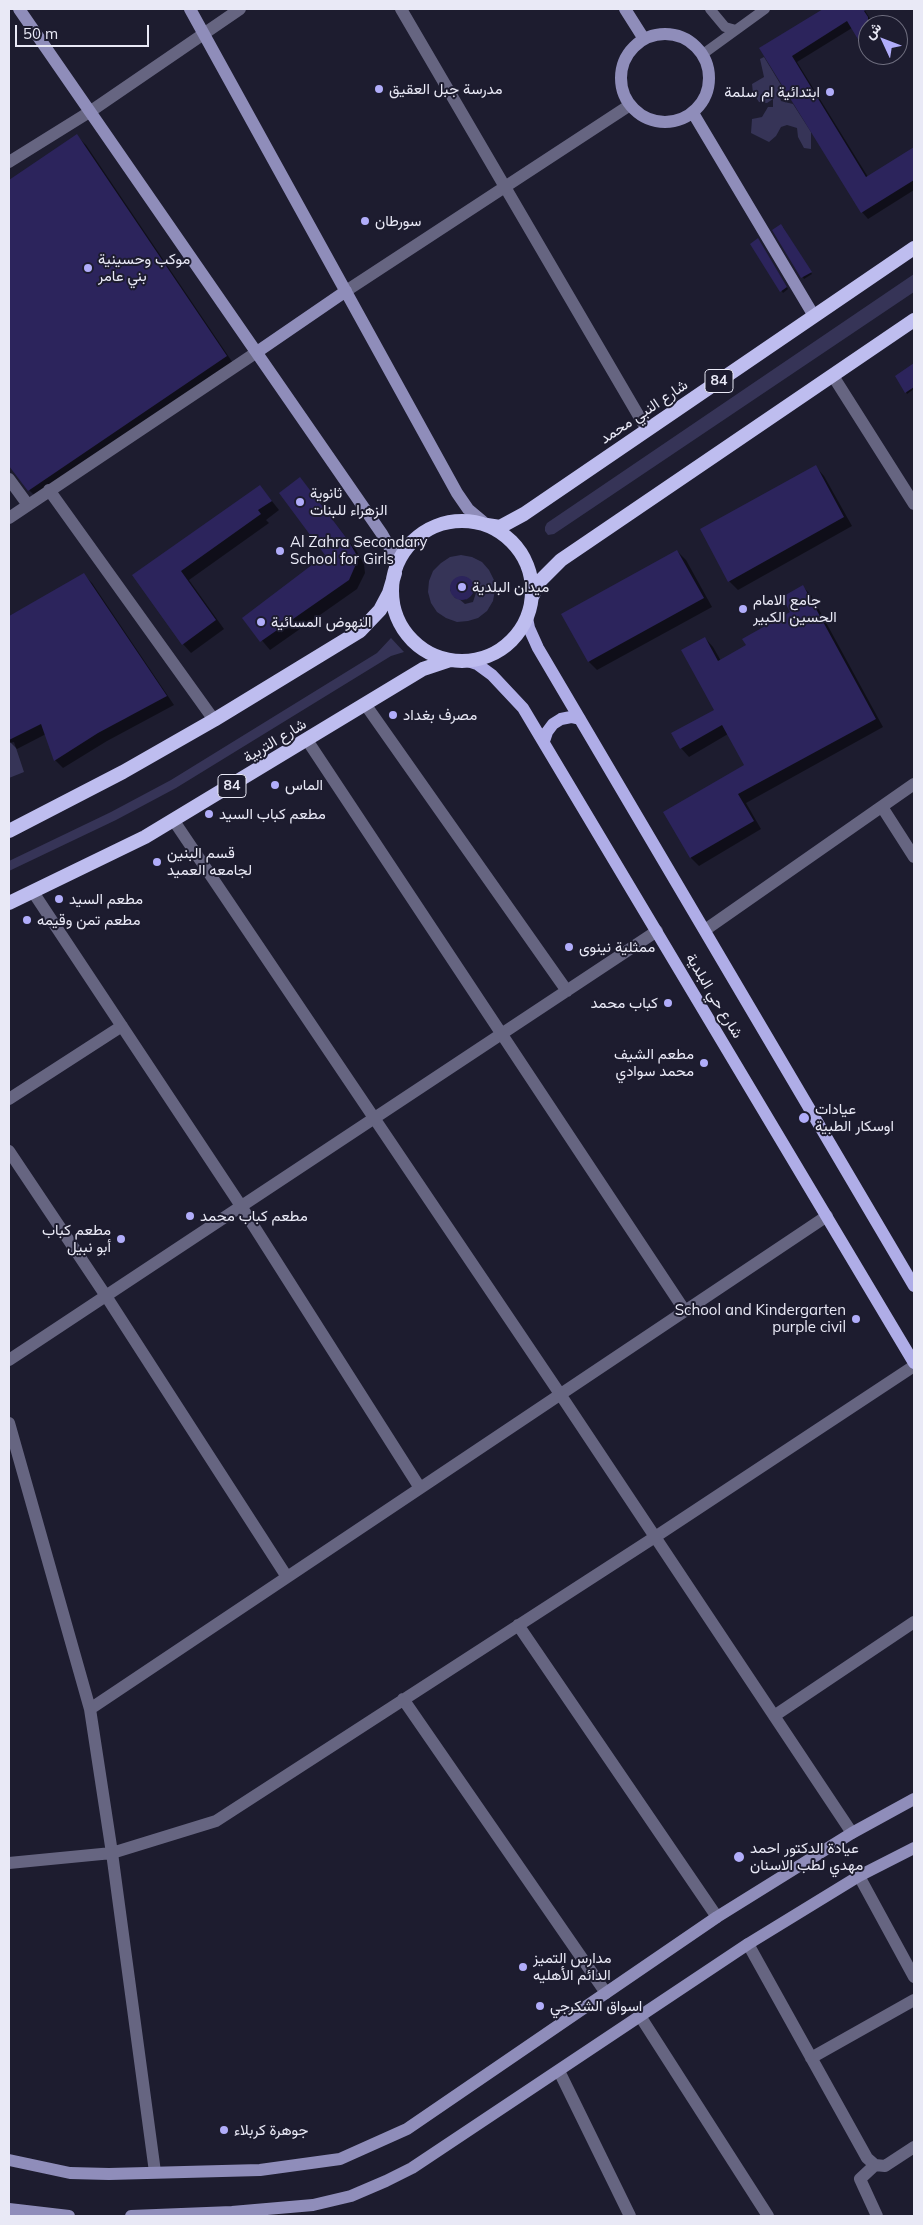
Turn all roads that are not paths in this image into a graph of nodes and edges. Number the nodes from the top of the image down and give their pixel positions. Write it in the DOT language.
graph roads {
  1 [pos="20,9"];
  2 [pos="190,9"];
  3 [pos="240,9"];
  4 [pos="401,9"];
  5 [pos="625,9"];
  6 [pos="710,9"];
  7 [pos="765,9"];
  8 [pos="736,30"];
  9 [pos="204,33"];
  10 [pos="644,39"];
  11 [pos="703,54"];
  12 [pos="630,105"];
  13 [pos="90,111"];
  14 [pos="693,113"];
  15 [pos="9,162"];
  16 [pos="504,186"];
  17 [pos="914,248"];
  18 [pos="346,291"];
  19 [pos="814,316"];
  20 [pos="914,320"];
  21 [pos="257,352"];
  22 [pos="833,376"];
  23 [pos="647,430"];
  24 [pos="9,479"];
  25 [pos="49,490"];
  26 [pos="914,504"];
  27 [pos="28,505"];
  28 [pos="9,518"];
  29 [pos="487,525"];
  30 [pos="395,573"];
  31 [pos="532,597"];
  32 [pos="527,618"];
  33 [pos="450,660"];
  34 [pos="468,661"];
  35 [pos="365,704"];
  36 [pos="580,719"];
  37 [pos="214,720"];
  38 [pos="307,740"];
  39 [pos="544,741"];
  40 [pos="914,784"];
  41 [pos="882,807"];
  42 [pos="174,821"];
  43 [pos="9,831"];
  44 [pos="914,857"];
  45 [pos="33,892"];
  46 [pos="9,903"];
  47 [pos="705,930"];
  48 [pos="657,931"];
  49 [pos="567,991"];
  50 [pos="122,1026"];
  51 [pos="502,1034"];
  52 [pos="9,1099"];
  53 [pos="374,1118"];
  54 [pos="9,1151"];
  55 [pos="241,1206"];
  56 [pos="827,1216"];
  57 [pos="914,1286"];
  58 [pos="106,1296"];
  59 [pos="685,1311"];
  60 [pos="9,1360"];
  61 [pos="914,1365"];
  62 [pos="560,1394"];
  63 [pos="9,1423"];
  64 [pos="420,1488"];
  65 [pos="655,1537"];
  66 [pos="287,1577"];
  67 [pos="914,1622"];
  68 [pos="518,1625"];
  69 [pos="403,1699"];
  70 [pos="90,1709"];
  71 [pos="774,1716"];
  72 [pos="914,1799"];
  73 [pos="852,1833"];
  74 [pos="914,1848"];
  75 [pos="112,1852"];
  76 [pos="9,1863"];
  77 [pos="859,1876"];
  78 [pos="717,1917"];
  79 [pos="748,1944"];
  80 [pos="914,1977"];
  81 [pos="606,1993"];
  82 [pos="914,2000"];
  83 [pos="640,2016"];
  84 [pos="812,2058"];
  85 [pos="559,2071"];
  86 [pos="914,2147"];
  87 [pos="9,2160"];
  88 [pos="874,2165"];
  89 [pos="155,2172"];
  90 [pos="9,2209"];
  91 [pos="232,2214"];
  92 [pos="69,2216"];
  93 [pos="131,2216"];
  94 [pos="161,2216"];
  95 [pos="630,2216"];
  96 [pos="768,2216"];
  97 [pos="877,2216"];
  1 -- 13 [label="main road"];
  2 -- 9 [label="main road"];
  3 -- 9 [label="street"];
  4 -- 16 [label="street"];
  5 -- 10 [label="main road"];
  6 -- 8 [label="street"];
  7 -- 8 [label="street"];
  8 -- 11 [label="street"];
  9 -- 13 [label="street"];
  9 -- 18 [label="main road"];
  10 -- 11 [label="main road"];
  10 -- 12 [label="main road"];
  11 -- 14 [label="main road"];
  12 -- 14 [label="main road"];
  12 -- 16 [label="street"];
  13 -- 15 [label="street"];
  13 -- 21 [label="main road"];
  14 -- 19 [label="main road"];
  16 -- 18 [label="street"];
  16 -- 23 [label="street"];
  17 -- 19 [label="highway, شارع النبي محمد / 84"];
  18 -- 21 [label="main road"];
  18 -- 29 [label="main road"];
  19 -- 23 [label="highway, شارع النبي محمد / 84"];
  20 -- 22 [label="highway"];
  21 -- 25 [label="street"];
  21 -- 30 [label="main road"];
  22 -- 26 [label="street"];
  22 -- 31 [label="highway"];
  23 -- 29 [label="highway, شارع النبي محمد / 84"];
  24 -- 27 [label="street"];
  25 -- 27 [label="street"];
  25 -- 37 [label="street"];
  27 -- 28 [label="street"];
  29 -- 30 [label="highway, 84"];
  29 -- 31 [label="highway, 84"];
  30 -- 33 [label="highway, 84"];
  30 -- 37 [label="highway, 84"];
  31 -- 32 [label="highway, 84"];
  32 -- 34 [label="highway, 84"];
  32 -- 36 [label="main road, شارع حي البلدية"];
  33 -- 34 [label="highway, 84"];
  33 -- 35 [label="highway, شارع التربية / 84"];
  34 -- 39 [label="main road, شارع حي البلدية"];
  35 -- 38 [label="highway, شارع التربية / 84"];
  35 -- 49 [label="street"];
  36 -- 39 [label="main road"];
  36 -- 47 [label="main road, شارع حي البلدية"];
  37 -- 43 [label="highway, 84"];
  38 -- 42 [label="highway, شارع التربية / 84"];
  38 -- 51 [label="street"];
  39 -- 48 [label="main road, شارع حي البلدية"];
  40 -- 41 [label="street"];
  41 -- 44 [label="street"];
  41 -- 47 [label="street"];
  42 -- 45 [label="highway, شارع التربية / 84"];
  42 -- 53 [label="street"];
  45 -- 46 [label="highway, شارع التربية / 84"];
  45 -- 50 [label="street"];
  47 -- 57 [label="main road, شارع حي البلدية"];
  48 -- 49 [label="street"];
  48 -- 56 [label="main road, شارع حي البلدية"];
  49 -- 51 [label="street"];
  50 -- 52 [label="street"];
  50 -- 55 [label="street"];
  51 -- 53 [label="street"];
  51 -- 59 [label="street"];
  53 -- 55 [label="street"];
  53 -- 62 [label="street"];
  54 -- 58 [label="street"];
  55 -- 58 [label="street"];
  55 -- 64 [label="street"];
  56 -- 59 [label="street"];
  56 -- 61 [label="main road, شارع حي البلدية"];
  58 -- 60 [label="street"];
  58 -- 66 [label="street"];
  59 -- 62 [label="street"];
  61 -- 65 [label="street"];
  62 -- 64 [label="street"];
  62 -- 65 [label="street"];
  63 -- 70 [label="street"];
  64 -- 66 [label="street"];
  65 -- 68 [label="street"];
  65 -- 71 [label="street"];
  66 -- 70 [label="street"];
  67 -- 71 [label="street"];
  68 -- 69 [label="street"];
  68 -- 78 [label="street"];
  69 -- 75 [label="street"];
  69 -- 81 [label="street"];
  70 -- 75 [label="street"];
  71 -- 73 [label="street"];
  72 -- 73 [label="main road"];
  73 -- 78 [label="main road"];
  74 -- 77 [label="main road"];
  75 -- 76 [label="street"];
  75 -- 89 [label="street"];
  77 -- 79 [label="main road"];
  77 -- 80 [label="street"];
  78 -- 81 [label="main road"];
  79 -- 83 [label="main road"];
  79 -- 84 [label="street"];
  81 -- 89 [label="main road"];
  82 -- 84 [label="street"];
  83 -- 85 [label="main road"];
  83 -- 96 [label="street"];
  84 -- 88 [label="street"];
  85 -- 91 [label="main road"];
  85 -- 95 [label="street"];
  86 -- 88 [label="street"];
  87 -- 89 [label="main road"];
  88 -- 97 [label="street"];
  90 -- 92 [label="main road"];
  91 -- 94 [label="main road"];
  93 -- 94 [label="main road"];
}
